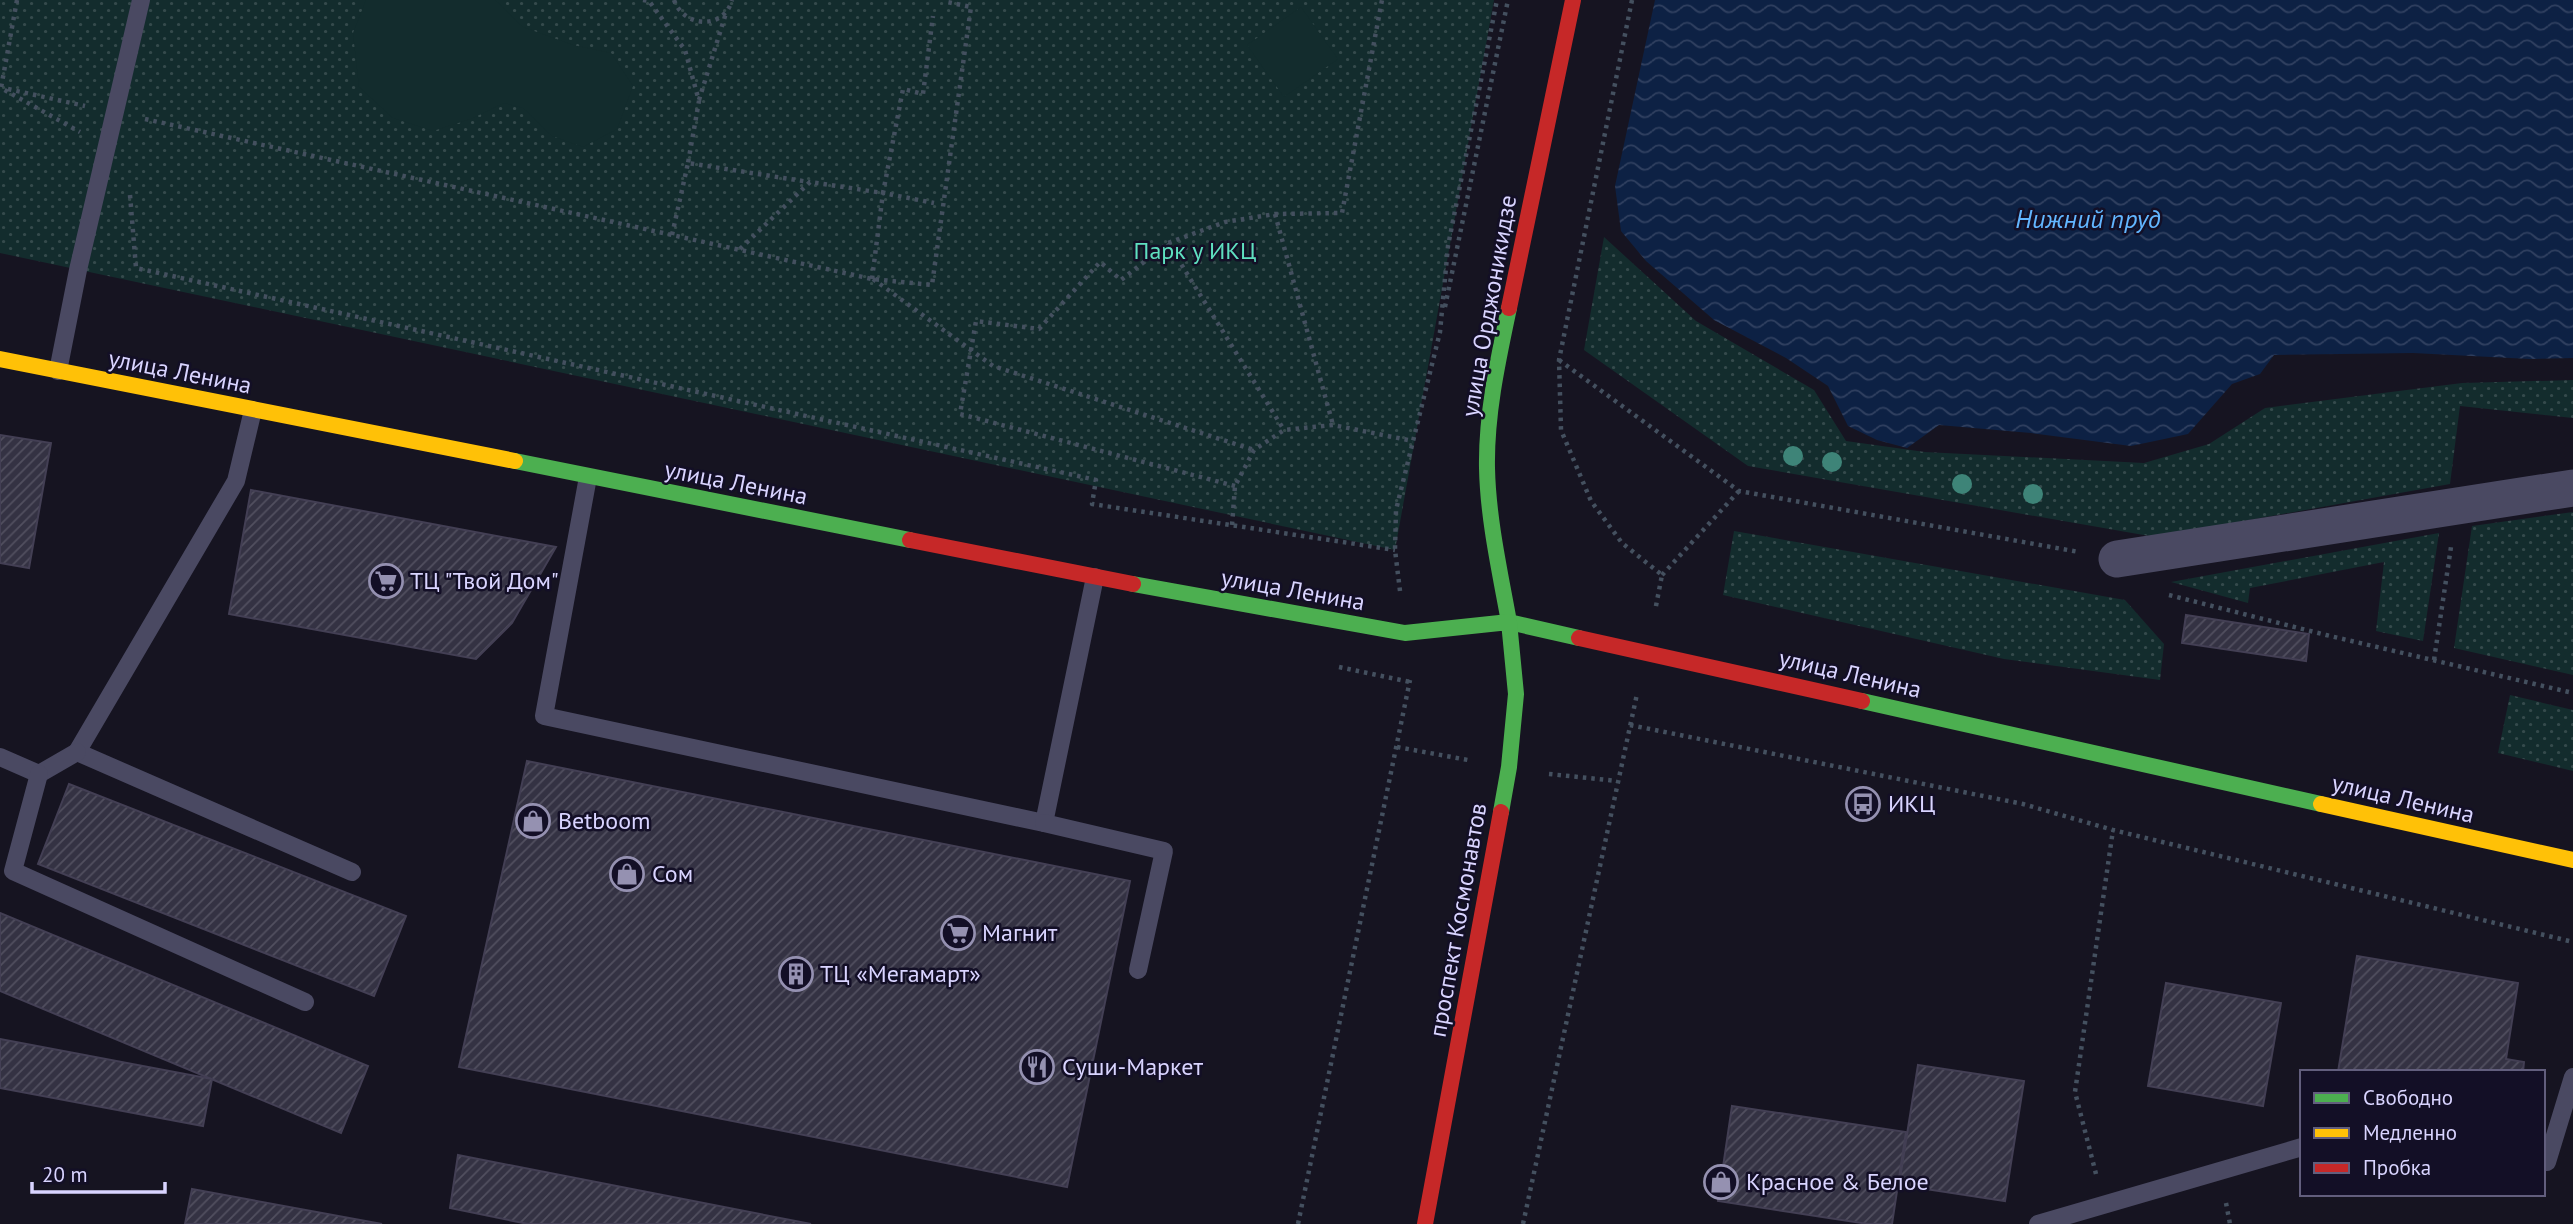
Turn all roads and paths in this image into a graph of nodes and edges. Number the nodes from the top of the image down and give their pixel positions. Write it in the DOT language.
graph roads {
  1 [pos="17,0"];
  2 [pos="141,0"];
  3 [pos="674,0"];
  4 [pos="733,0"];
  5 [pos="947,0"];
  6 [pos="1382,0"];
  7 [pos="1497,0"];
  8 [pos="1508,0"];
  9 [pos="1573,0"];
  10 [pos="1632,0"];
  11 [pos="648,1"];
  12 [pos="726,13"];
  13 [pos="933,16"];
  14 [pos="1,88"];
  15 [pos="699,101"];
  16 [pos="116,112"];
  17 [pos="107,148"];
  18 [pos="688,163"];
  19 [pos="810,182"];
  20 [pos="883,193"];
  21 [pos="934,203"];
  22 [pos="1275,214"];
  23 [pos="672,235"];
  24 [pos="1168,243"];
  25 [pos="739,250"];
  26 [pos="872,279"];
  27 [pos="1440,332"];
  28 [pos="970,349"];
  29 [pos="0,359"];
  30 [pos="1559,360"];
  31 [pos="58,371"];
  32 [pos="253,410"];
  33 [pos="1333,425"];
  34 [pos="1284,430"];
  35 [pos="1413,441"];
  36 [pos="1254,450"];
  37 [pos="588,477"];
  38 [pos="1235,486"];
  39 [pos="2573,488"];
  40 [pos="1739,491"];
  41 [pos="2458,505"];
  42 [pos="1232,525"];
  43 [pos="1395,550"];
  44 [pos="2118,559"];
  45 [pos="1662,575"];
  46 [pos="1095,578"];
  47 [pos="1509,622"];
  48 [pos="1405,633"];
  49 [pos="1646,652"];
  50 [pos="2434,660"];
  51 [pos="2573,692"];
  52 [pos="1630,725"];
  53 [pos="77,752"];
  54 [pos="0,757"];
  55 [pos="39,774"];
  56 [pos="1044,822"];
  57 [pos="2113,830"];
  58 [pos="2573,860"];
  59 [pos="352,872"];
  60 [pos="2573,942"];
  61 [pos="1138,971"];
  62 [pos="305,1002"];
  63 [pos="2573,1077"];
  64 [pos="2300,1148"];
  65 [pos="2545,1162"];
  66 [pos="2104,1205"];
  67 [pos="1298,1224"];
  68 [pos="1425,1224"];
  69 [pos="1523,1224"];
  70 [pos="2038,1224"];
  1 -- 14 [label="path"];
  2 -- 16 [label="lane"];
  3 -- 12 [label="path"];
  4 -- 12 [label="path"];
  5 -- 26 [label="path"];
  6 -- 22 [label="path"];
  7 -- 27 [label="path"];
  8 -- 27 [label="path"];
  9 -- 47 [label="main road, улица Орджоникидзе"];
  10 -- 30 [label="path"];
  11 -- 15 [label="path"];
  12 -- 15 [label="path"];
  13 -- 20 [label="path"];
  14 -- 16 [label="path"];
  14 -- 17 [label="path"];
  15 -- 18 [label="path"];
  16 -- 17 [label="lane"];
  16 -- 23 [label="path"];
  17 -- 31 [label="lane"];
  17 -- 42 [label="path"];
  18 -- 19 [label="path"];
  18 -- 23 [label="path"];
  19 -- 20 [label="path"];
  19 -- 25 [label="path"];
  20 -- 21 [label="path"];
  20 -- 26 [label="path"];
  22 -- 24 [label="path"];
  22 -- 33 [label="path"];
  23 -- 25 [label="path"];
  24 -- 28 [label="path"];
  24 -- 34 [label="path"];
  25 -- 26 [label="path"];
  26 -- 28 [label="path"];
  27 -- 35 [label="path"];
  28 -- 36 [label="path"];
  28 -- 38 [label="path"];
  29 -- 31 [label="main road, улица Ленина"];
  30 -- 40 [label="path"];
  30 -- 45 [label="path"];
  31 -- 32 [label="main road, улица Ленина"];
  32 -- 37 [label="main road, улица Ленина"];
  32 -- 53 [label="lane"];
  33 -- 34 [label="path"];
  33 -- 35 [label="path"];
  34 -- 36 [label="path"];
  35 -- 43 [label="path"];
  36 -- 38 [label="path"];
  37 -- 46 [label="main road, улица Ленина"];
  37 -- 56 [label="lane"];
  38 -- 42 [label="path"];
  39 -- 41 [label="street"];
  40 -- 44 [label="path"];
  40 -- 45 [label="path"];
  41 -- 44 [label="street"];
  41 -- 50 [label="path"];
  42 -- 43 [label="path"];
  43 -- 48 [label="path"];
  44 -- 50 [label="path"];
  45 -- 49 [label="path"];
  46 -- 48 [label="main road, улица Ленина"];
  46 -- 56 [label="lane"];
  47 -- 48 [label="main road, улица Ленина"];
  47 -- 49 [label="main road, улица Ленина"];
  47 -- 68 [label="main road, проспект Космонавтов"];
  48 -- 67 [label="path"];
  49 -- 52 [label="path"];
  49 -- 58 [label="main road, улица Ленина"];
  50 -- 51 [label="path"];
  52 -- 57 [label="path"];
  52 -- 69 [label="path"];
  53 -- 55 [label="lane"];
  53 -- 59 [label="lane"];
  54 -- 55 [label="lane"];
  55 -- 62 [label="lane"];
  56 -- 61 [label="lane"];
  57 -- 60 [label="path"];
  57 -- 66 [label="path"];
  63 -- 65 [label="lane"];
  64 -- 66 [label="lane"];
  66 -- 70 [label="lane"];
}
